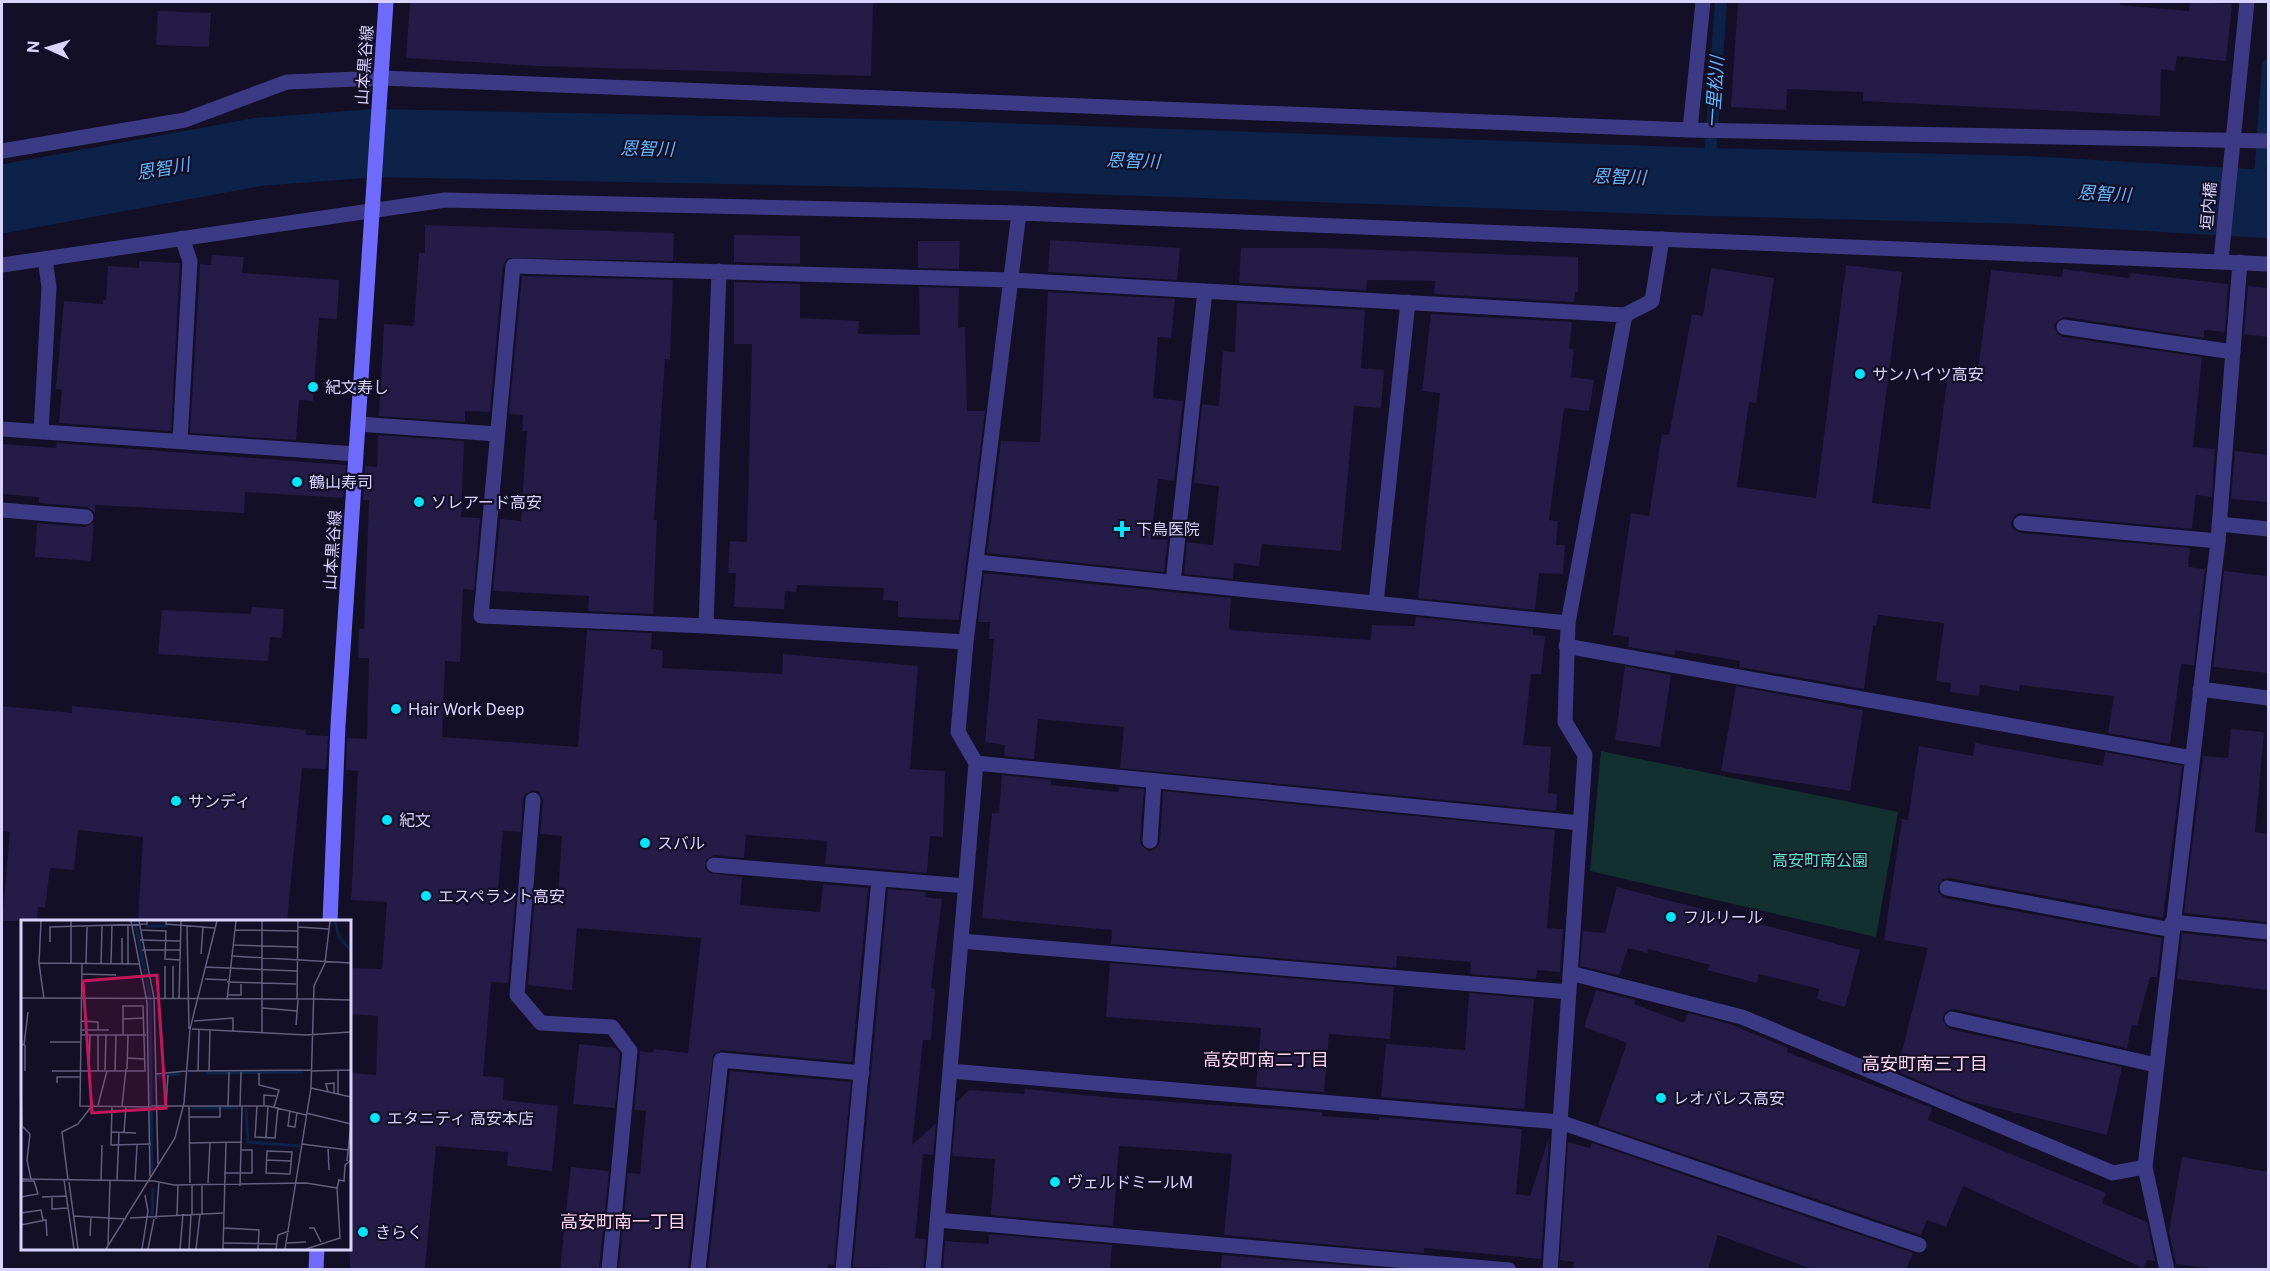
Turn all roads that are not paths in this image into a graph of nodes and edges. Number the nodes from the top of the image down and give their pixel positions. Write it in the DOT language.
graph roads {
  1 [pos="386,2"];
  2 [pos="1703,2"];
  3 [pos="2247,2"];
  4 [pos="380,86"];
  5 [pos="1695,130"];
  6 [pos="2232,139"];
  7 [pos="2264,140"];
  8 [pos="2,151"];
  9 [pos="373,209"];
  10 [pos="1018,213"];
  11 [pos="182,238"];
  12 [pos="1662,238"];
  13 [pos="45,259"];
  14 [pos="2221,260"];
  15 [pos="2240,262"];
  16 [pos="2268,264"];
  17 [pos="2,265"];
  18 [pos="719,272"];
  19 [pos="1011,280"];
  20 [pos="1205,291"];
  21 [pos="1408,302"];
  22 [pos="1625,315"];
  23 [pos="2064,327"];
  24 [pos="2233,352"];
  25 [pos="358,424"];
  26 [pos="2,429"];
  27 [pos="41,432"];
  28 [pos="497,434"];
  29 [pos="180,441"];
  30 [pos="356,454"];
  31 [pos="2,510"];
  32 [pos="86,517"];
  33 [pos="2020,523"];
  34 [pos="2219,524"];
  35 [pos="2268,529"];
  36 [pos="2218,541"];
  37 [pos="977,562"];
  38 [pos="1173,582"];
  39 [pos="1376,603"];
  40 [pos="1568,623"];
  41 [pos="706,626"];
  42 [pos="966,642"];
  43 [pos="1566,646"];
  44 [pos="2200,689"];
  45 [pos="2268,698"];
  46 [pos="2192,758"];
  47 [pos="976,763"];
  48 [pos="1154,781"];
  49 [pos="533,800"];
  50 [pos="1581,823"];
  51 [pos="1150,841"];
  52 [pos="714,865"];
  53 [pos="879,879"];
  54 [pos="966,886"];
  55 [pos="1947,888"];
  56 [pos="330,920"];
  57 [pos="2172,926"];
  58 [pos="2268,932"];
  59 [pos="961,940"];
  60 [pos="1570,973"];
  61 [pos="1569,992"];
  62 [pos="1952,1019"];
  63 [pos="2156,1065"];
  64 [pos="950,1071"];
  65 [pos="861,1073"];
  66 [pos="1560,1122"];
  67 [pos="2145,1167"];
  68 [pos="937,1220"];
  69 [pos="1919,1245"];
  70 [pos="317,1250"];
  71 [pos="316,1269"];
  72 [pos="609,1269"];
  73 [pos="698,1269"];
  74 [pos="843,1269"];
  75 [pos="933,1269"];
  76 [pos="1509,1269"];
  77 [pos="1550,1269"];
  78 [pos="2167,1269"];
  1 -- 4 [label="main road, 山本黒谷線"];
  2 -- 5 [label="street"];
  3 -- 6 [label="street, 垣内橋"];
  4 -- 5 [label="street"];
  4 -- 8 [label="street"];
  4 -- 9 [label="main road, 山本黒谷線"];
  5 -- 6 [label="street"];
  6 -- 7 [label="street"];
  6 -- 14 [label="street, 垣内橋"];
  9 -- 10 [label="street"];
  9 -- 11 [label="street"];
  9 -- 25 [label="main road, 山本黒谷線"];
  10 -- 12 [label="street"];
  10 -- 19 [label="street"];
  11 -- 13 [label="street"];
  11 -- 29 [label="street"];
  12 -- 14 [label="street"];
  12 -- 22 [label="street"];
  13 -- 17 [label="street"];
  13 -- 27 [label="street"];
  14 -- 15 [label="street"];
  15 -- 16 [label="street"];
  15 -- 24 [label="street"];
  18 -- 19 [label="street"];
  18 -- 28 [label="street"];
  18 -- 41 [label="street"];
  19 -- 20 [label="street"];
  19 -- 37 [label="street"];
  20 -- 21 [label="street"];
  20 -- 38 [label="street"];
  21 -- 22 [label="street"];
  21 -- 39 [label="street"];
  22 -- 40 [label="street"];
  23 -- 24 [label="street"];
  24 -- 34 [label="street"];
  25 -- 28 [label="street"];
  25 -- 30 [label="main road, 山本黒谷線"];
  26 -- 27 [label="street"];
  27 -- 29 [label="street"];
  28 -- 41 [label="street"];
  29 -- 30 [label="street"];
  30 -- 56 [label="main road, 山本黒谷線"];
  31 -- 32 [label="street"];
  33 -- 36 [label="street"];
  34 -- 35 [label="street"];
  34 -- 36 [label="street"];
  36 -- 44 [label="street"];
  37 -- 38 [label="street"];
  37 -- 42 [label="street"];
  38 -- 39 [label="street"];
  39 -- 40 [label="street"];
  40 -- 43 [label="street"];
  41 -- 42 [label="street"];
  42 -- 47 [label="street"];
  43 -- 46 [label="street"];
  43 -- 50 [label="street"];
  44 -- 45 [label="street"];
  44 -- 46 [label="street"];
  46 -- 57 [label="street"];
  47 -- 48 [label="street"];
  47 -- 54 [label="street"];
  48 -- 50 [label="street"];
  48 -- 51 [label="street"];
  49 -- 72 [label="street"];
  50 -- 60 [label="street"];
  52 -- 53 [label="street"];
  53 -- 54 [label="street"];
  53 -- 65 [label="street"];
  54 -- 59 [label="street"];
  55 -- 57 [label="street"];
  57 -- 58 [label="street"];
  57 -- 63 [label="street"];
  59 -- 61 [label="street"];
  59 -- 64 [label="street"];
  60 -- 61 [label="street"];
  60 -- 67 [label="street"];
  61 -- 66 [label="street"];
  62 -- 63 [label="street"];
  63 -- 67 [label="street"];
  64 -- 66 [label="street"];
  64 -- 68 [label="street"];
  65 -- 73 [label="street"];
  65 -- 74 [label="street"];
  66 -- 69 [label="street"];
  66 -- 77 [label="street"];
  67 -- 78 [label="street"];
  68 -- 75 [label="street"];
  68 -- 76 [label="street"];
  70 -- 71 [label="main road"];
}
